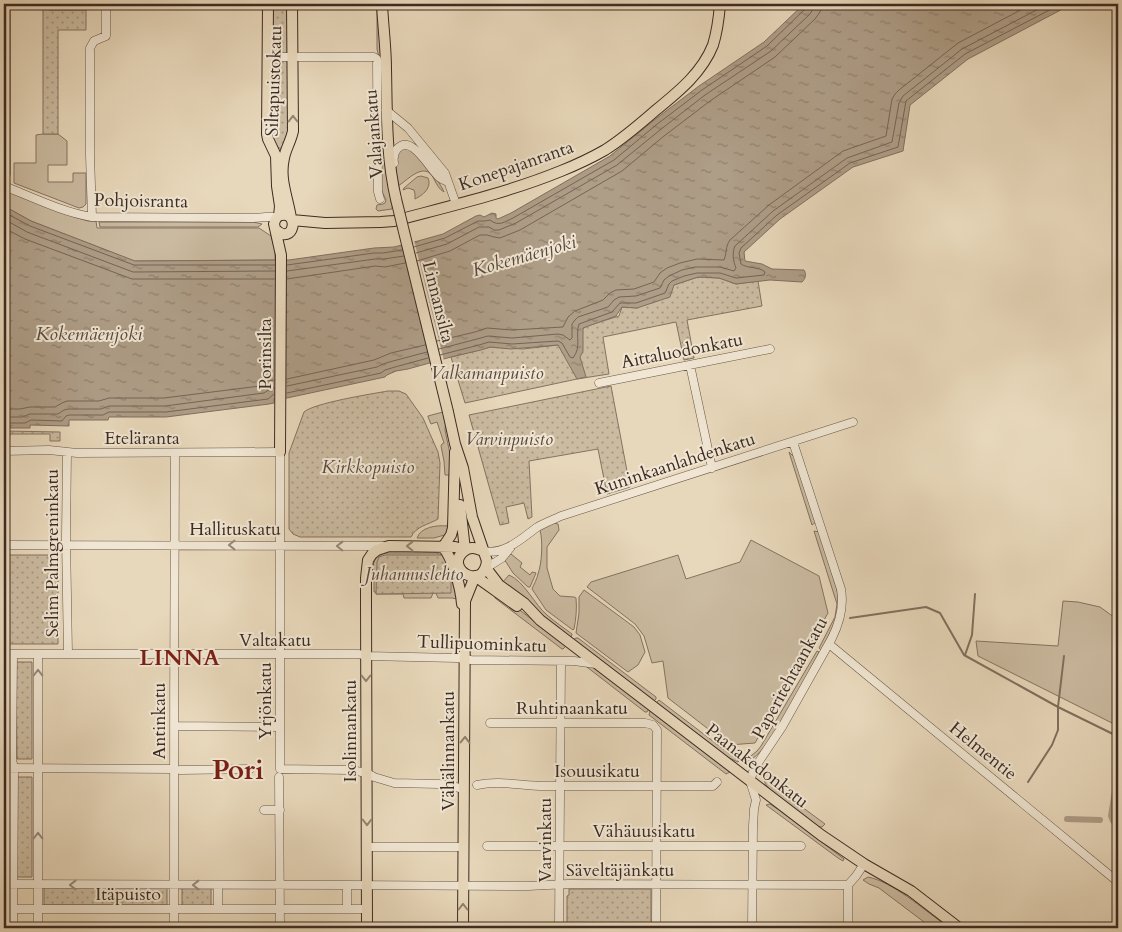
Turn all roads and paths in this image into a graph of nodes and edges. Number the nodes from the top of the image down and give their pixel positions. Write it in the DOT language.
graph roads {
  1 [pos="6,4"];
  2 [pos="106,4"];
  3 [pos="268,4"];
  4 [pos="292,4"];
  5 [pos="382,4"];
  6 [pos="388,4"];
  7 [pos="720,4"];
  8 [pos="5,54"];
  9 [pos="267,57"];
  10 [pos="293,57"];
  11 [pos="386,67"];
  12 [pos="386,110"];
  13 [pos="398,120"];
  14 [pos="386,128"];
  15 [pos="273,148"];
  16 [pos="288,148"];
  17 [pos="4,179"];
  18 [pos="448,182"];
  19 [pos="4,186"];
  20 [pos="396,197"];
  21 [pos="380,199"];
  22 [pos="456,204"];
  23 [pos="92,217"];
  24 [pos="278,217"];
  25 [pos="253,218"];
  26 [pos="290,225"];
  27 [pos="275,229"];
  28 [pos="281,255"];
  29 [pos="770,349"];
  30 [pos="690,365"];
  31 [pos="599,383"];
  32 [pos="853,422"];
  33 [pos="793,442"];
  34 [pos="455,444"];
  35 [pos="4,451"];
  36 [pos="67,452"];
  37 [pos="280,452"];
  38 [pos="175,453"];
  39 [pos="712,468"];
  40 [pos="4,545"];
  41 [pos="175,545"];
  42 [pos="280,545"];
  43 [pos="67,546"];
  44 [pos="389,546"];
  45 [pos="511,546"];
  46 [pos="443,547"];
  47 [pos="465,550"];
  48 [pos="483,551"];
  49 [pos="486,568"];
  50 [pos="475,576"];
  51 [pos="495,591"];
  52 [pos="540,620"];
  53 [pos="465,626"];
  54 [pos="829,644"];
  55 [pos="4,654"];
  56 [pos="13,654"];
  57 [pos="38,654"];
  58 [pos="68,654"];
  59 [pos="175,654"];
  60 [pos="280,655"];
  61 [pos="366,656"];
  62 [pos="464,659"];
  63 [pos="561,661"];
  64 [pos="597,664"];
  65 [pos="490,723"];
  66 [pos="561,723"];
  67 [pos="174,726"];
  68 [pos="280,727"];
  69 [pos="4,768"];
  70 [pos="14,768"];
  71 [pos="38,768"];
  72 [pos="177,769"];
  73 [pos="250,769"];
  74 [pos="280,773"];
  75 [pos="367,773"];
  76 [pos="750,781"];
  77 [pos="717,782"];
  78 [pos="477,786"];
  79 [pos="560,786"];
  80 [pos="656,786"];
  81 [pos="464,789"];
  82 [pos="264,810"];
  83 [pos="280,810"];
  84 [pos="367,846"];
  85 [pos="488,846"];
  86 [pos="560,846"];
  87 [pos="657,846"];
  88 [pos="752,846"];
  89 [pos="801,846"];
  90 [pos="463,847"];
  91 [pos="864,864"];
  92 [pos="1118,882"];
  93 [pos="4,884"];
  94 [pos="13,884"];
  95 [pos="38,884"];
  96 [pos="174,884"];
  97 [pos="280,884"];
  98 [pos="657,884"];
  99 [pos="753,884"];
  100 [pos="218,885"];
  101 [pos="347,885"];
  102 [pos="367,885"];
  103 [pos="560,885"];
  104 [pos="848,885"];
  105 [pos="463,886"];
  106 [pos="4,909"];
  107 [pos="13,909"];
  108 [pos="38,909"];
  109 [pos="174,909"];
  110 [pos="280,909"];
  111 [pos="347,909"];
  112 [pos="218,910"];
  113 [pos="367,910"];
  114 [pos="13,928"];
  115 [pos="38,928"];
  116 [pos="174,928"];
  117 [pos="280,928"];
  118 [pos="367,928"];
  119 [pos="463,928"];
  120 [pos="559,928"];
  121 [pos="656,928"];
  122 [pos="752,928"];
  123 [pos="848,928"];
  124 [pos="959,928"];
  1 -- 8 [label="street"];
  2 -- 23 [label="street"];
  3 -- 9 [label="main road, Siltapuistokatu"];
  4 -- 10 [label="main road, Siltapuistokatu"];
  5 -- 11 [label="main road, Valajankatu"];
  6 -- 11 [label="main road, Valajankatu"];
  7 -- 22 [label="main road, Konepajanranta"];
  8 -- 17 [label="street"];
  9 -- 10 [label="street"];
  9 -- 15 [label="main road, Siltapuistokatu"];
  16 -- 10 [label="main road, Siltapuistokatu, one-way"];
  10 -- 21 [label="street"];
  11 -- 12 [label="main road, Valajankatu"];
  12 -- 13 [label="street"];
  12 -- 14 [label="main road, Valajankatu"];
  13 -- 14 [label="street"];
  13 -- 18 [label="street"];
  14 -- 20 [label="main road, Valajankatu"];
  15 -- 16 [label="main road"];
  15 -- 24 [label="main road, Siltapuistokatu"];
  16 -- 26 [label="main road, Siltapuistokatu"];
  18 -- 20 [label="street"];
  18 -- 22 [label="street"];
  19 -- 23 [label="street, Pohjoisranta"];
  20 -- 34 [label="main road, Linnansilta, bridge"];
  22 -- 26 [label="main road, Konepajanranta"];
  23 -- 25 [label="street, Pohjoisranta"];
  24 -- 25 [label="street, Pohjoisranta"];
  24 -- 26 [label="main road"];
  24 -- 27 [label="main road"];
  25 -- 27 [label="street, Pohjoisranta"];
  26 -- 27 [label="main road"];
  26 -- 28 [label="main road, Porinsilta"];
  27 -- 28 [label="main road, Porinsilta"];
  28 -- 37 [label="main road, Porinsilta"];
  29 -- 30 [label="street, Aittaluodonkatu"];
  30 -- 31 [label="street, Aittaluodonkatu"];
  30 -- 39 [label="street"];
  32 -- 33 [label="street, Kuninkaanlahdenkatu"];
  33 -- 39 [label="street, Kuninkaanlahdenkatu"];
  33 -- 54 [label="street, Paperitehtaankatu"];
  34 -- 46 [label="main road"];
  34 -- 47 [label="main road"];
  34 -- 48 [label="main road"];
  35 -- 36 [label="street, Eteläranta"];
  36 -- 38 [label="street, Eteläranta"];
  36 -- 43 [label="street, Selim Palmgreninkatu"];
  37 -- 38 [label="street, Eteläranta"];
  37 -- 42 [label="street, Yrjönkatu"];
  38 -- 41 [label="street, Antinkatu"];
  39 -- 45 [label="street, Kuninkaanlahdenkatu"];
  40 -- 43 [label="street, Hallituskatu"];
  42 -- 41 [label="street, Hallituskatu, one-way"];
  41 -- 43 [label="street, Hallituskatu"];
  41 -- 59 [label="street, Antinkatu"];
  44 -- 42 [label="street, Hallituskatu, one-way"];
  42 -- 60 [label="street, Yrjönkatu"];
  43 -- 58 [label="street, Selim Palmgreninkatu"];
  46 -- 44 [label="main road, Hallituskatu, one-way"];
  44 -- 61 [label="main road, Isolinnankatu"];
  45 -- 48 [label="street, Kuninkaanlahdenkatu"];
  45 -- 49 [label="street, Kuninkaanlahdenkatu"];
  46 -- 47 [label="main road, Hallituskatu"];
  46 -- 53 [label="main road"];
  47 -- 48 [label="main road"];
  47 -- 50 [label="main road"];
  48 -- 49 [label="main road"];
  49 -- 50 [label="main road"];
  49 -- 52 [label="main road, Paanakedonkatu"];
  50 -- 51 [label="main road, Paanakedonkatu"];
  50 -- 53 [label="main road, Vähälinnankatu"];
  51 -- 52 [label="main road, Paanakedonkatu"];
  51 -- 53 [label="main road"];
  52 -- 64 [label="main road, Paanakedonkatu"];
  53 -- 62 [label="main road, Vähälinnankatu"];
  54 -- 76 [label="street, Paperitehtaankatu"];
  54 -- 92 [label="street, Helmentie"];
  55 -- 56 [label="street, Valtakatu"];
  56 -- 57 [label="street, Valtakatu"];
  56 -- 70 [label="street"];
  57 -- 58 [label="street, Valtakatu"];
  71 -- 57 [label="street, one-way"];
  58 -- 59 [label="street, Valtakatu"];
  59 -- 60 [label="street, Valtakatu"];
  59 -- 67 [label="street, Antinkatu"];
  60 -- 61 [label="street, Valtakatu"];
  60 -- 68 [label="street, Yrjönkatu"];
  61 -- 62 [label="street, Tullipuominkatu"];
  61 -- 75 [label="main road, Isolinnankatu, one-way"];
  62 -- 63 [label="street, Tullipuominkatu"];
  81 -- 62 [label="main road, Vähälinnankatu, one-way"];
  63 -- 64 [label="street, Tullipuominkatu"];
  63 -- 66 [label="street, Varvinkatu"];
  64 -- 76 [label="main road, Paanakedonkatu"];
  65 -- 66 [label="street, Ruhtinaankatu"];
  66 -- 79 [label="street, Varvinkatu"];
  66 -- 80 [label="street, Ruhtinaankatu"];
  67 -- 68 [label="street"];
  67 -- 72 [label="street, Antinkatu"];
  68 -- 74 [label="street, Yrjönkatu"];
  69 -- 70 [label="street"];
  70 -- 71 [label="street"];
  70 -- 94 [label="street"];
  71 -- 72 [label="street"];
  95 -- 71 [label="street, one-way"];
  72 -- 73 [label="street"];
  72 -- 96 [label="street, Antinkatu"];
  74 -- 75 [label="street"];
  74 -- 83 [label="street, Yrjönkatu"];
  75 -- 81 [label="street"];
  75 -- 84 [label="main road, Isolinnankatu, one-way"];
  76 -- 88 [label="street"];
  76 -- 91 [label="main road, Paanakedonkatu"];
  77 -- 80 [label="street, Isouusikatu"];
  78 -- 79 [label="street, Isouusikatu"];
  79 -- 80 [label="street, Isouusikatu"];
  79 -- 86 [label="street, Varvinkatu"];
  80 -- 87 [label="street"];
  81 -- 90 [label="main road, Vähälinnankatu"];
  82 -- 83 [label="street"];
  83 -- 97 [label="street, Yrjönkatu"];
  84 -- 90 [label="street"];
  84 -- 102 [label="main road, Isolinnankatu"];
  85 -- 86 [label="street, Vähäuusikatu"];
  86 -- 87 [label="street, Vähäuusikatu"];
  86 -- 103 [label="street, Varvinkatu"];
  87 -- 88 [label="street, Vähäuusikatu"];
  87 -- 98 [label="street"];
  88 -- 89 [label="street, Vähäuusikatu"];
  88 -- 99 [label="street"];
  90 -- 105 [label="main road, Vähälinnankatu"];
  91 -- 104 [label="street"];
  91 -- 124 [label="main road, Paanakedonkatu"];
  93 -- 94 [label="street, Itäpuisto"];
  94 -- 95 [label="street, Itäpuisto"];
  94 -- 107 [label="street"];
  96 -- 95 [label="street, Itäpuisto, one-way"];
  95 -- 108 [label="street"];
  100 -- 96 [label="street, Itäpuisto, one-way"];
  96 -- 109 [label="street, Antinkatu"];
  97 -- 100 [label="street, Itäpuisto"];
  97 -- 101 [label="street, Itäpuisto"];
  97 -- 110 [label="street, Yrjönkatu"];
  98 -- 99 [label="street, Säveltäjänkatu"];
  98 -- 103 [label="street, Säveltäjänkatu"];
  98 -- 121 [label="street"];
  99 -- 104 [label="street, Säveltäjänkatu"];
  99 -- 122 [label="street"];
  100 -- 112 [label="street"];
  101 -- 102 [label="street, Itäpuisto"];
  101 -- 111 [label="street"];
  102 -- 105 [label="street, Säveltäjänkatu"];
  102 -- 113 [label="main road, Isolinnankatu"];
  103 -- 105 [label="street, Säveltäjänkatu"];
  103 -- 120 [label="street, Varvinkatu"];
  104 -- 123 [label="street"];
  119 -- 105 [label="main road, Vähälinnankatu, one-way"];
  106 -- 107 [label="street, Itäpuisto"];
  107 -- 108 [label="street, Itäpuisto"];
  107 -- 114 [label="street"];
  108 -- 109 [label="street, Itäpuisto"];
  108 -- 115 [label="street"];
  109 -- 112 [label="street, Itäpuisto"];
  109 -- 116 [label="street, Antinkatu"];
  110 -- 111 [label="street, Itäpuisto"];
  110 -- 112 [label="street, Itäpuisto"];
  110 -- 117 [label="street, Yrjönkatu"];
  111 -- 113 [label="street, Itäpuisto"];
  113 -- 118 [label="main road, Isolinnankatu"];
}
